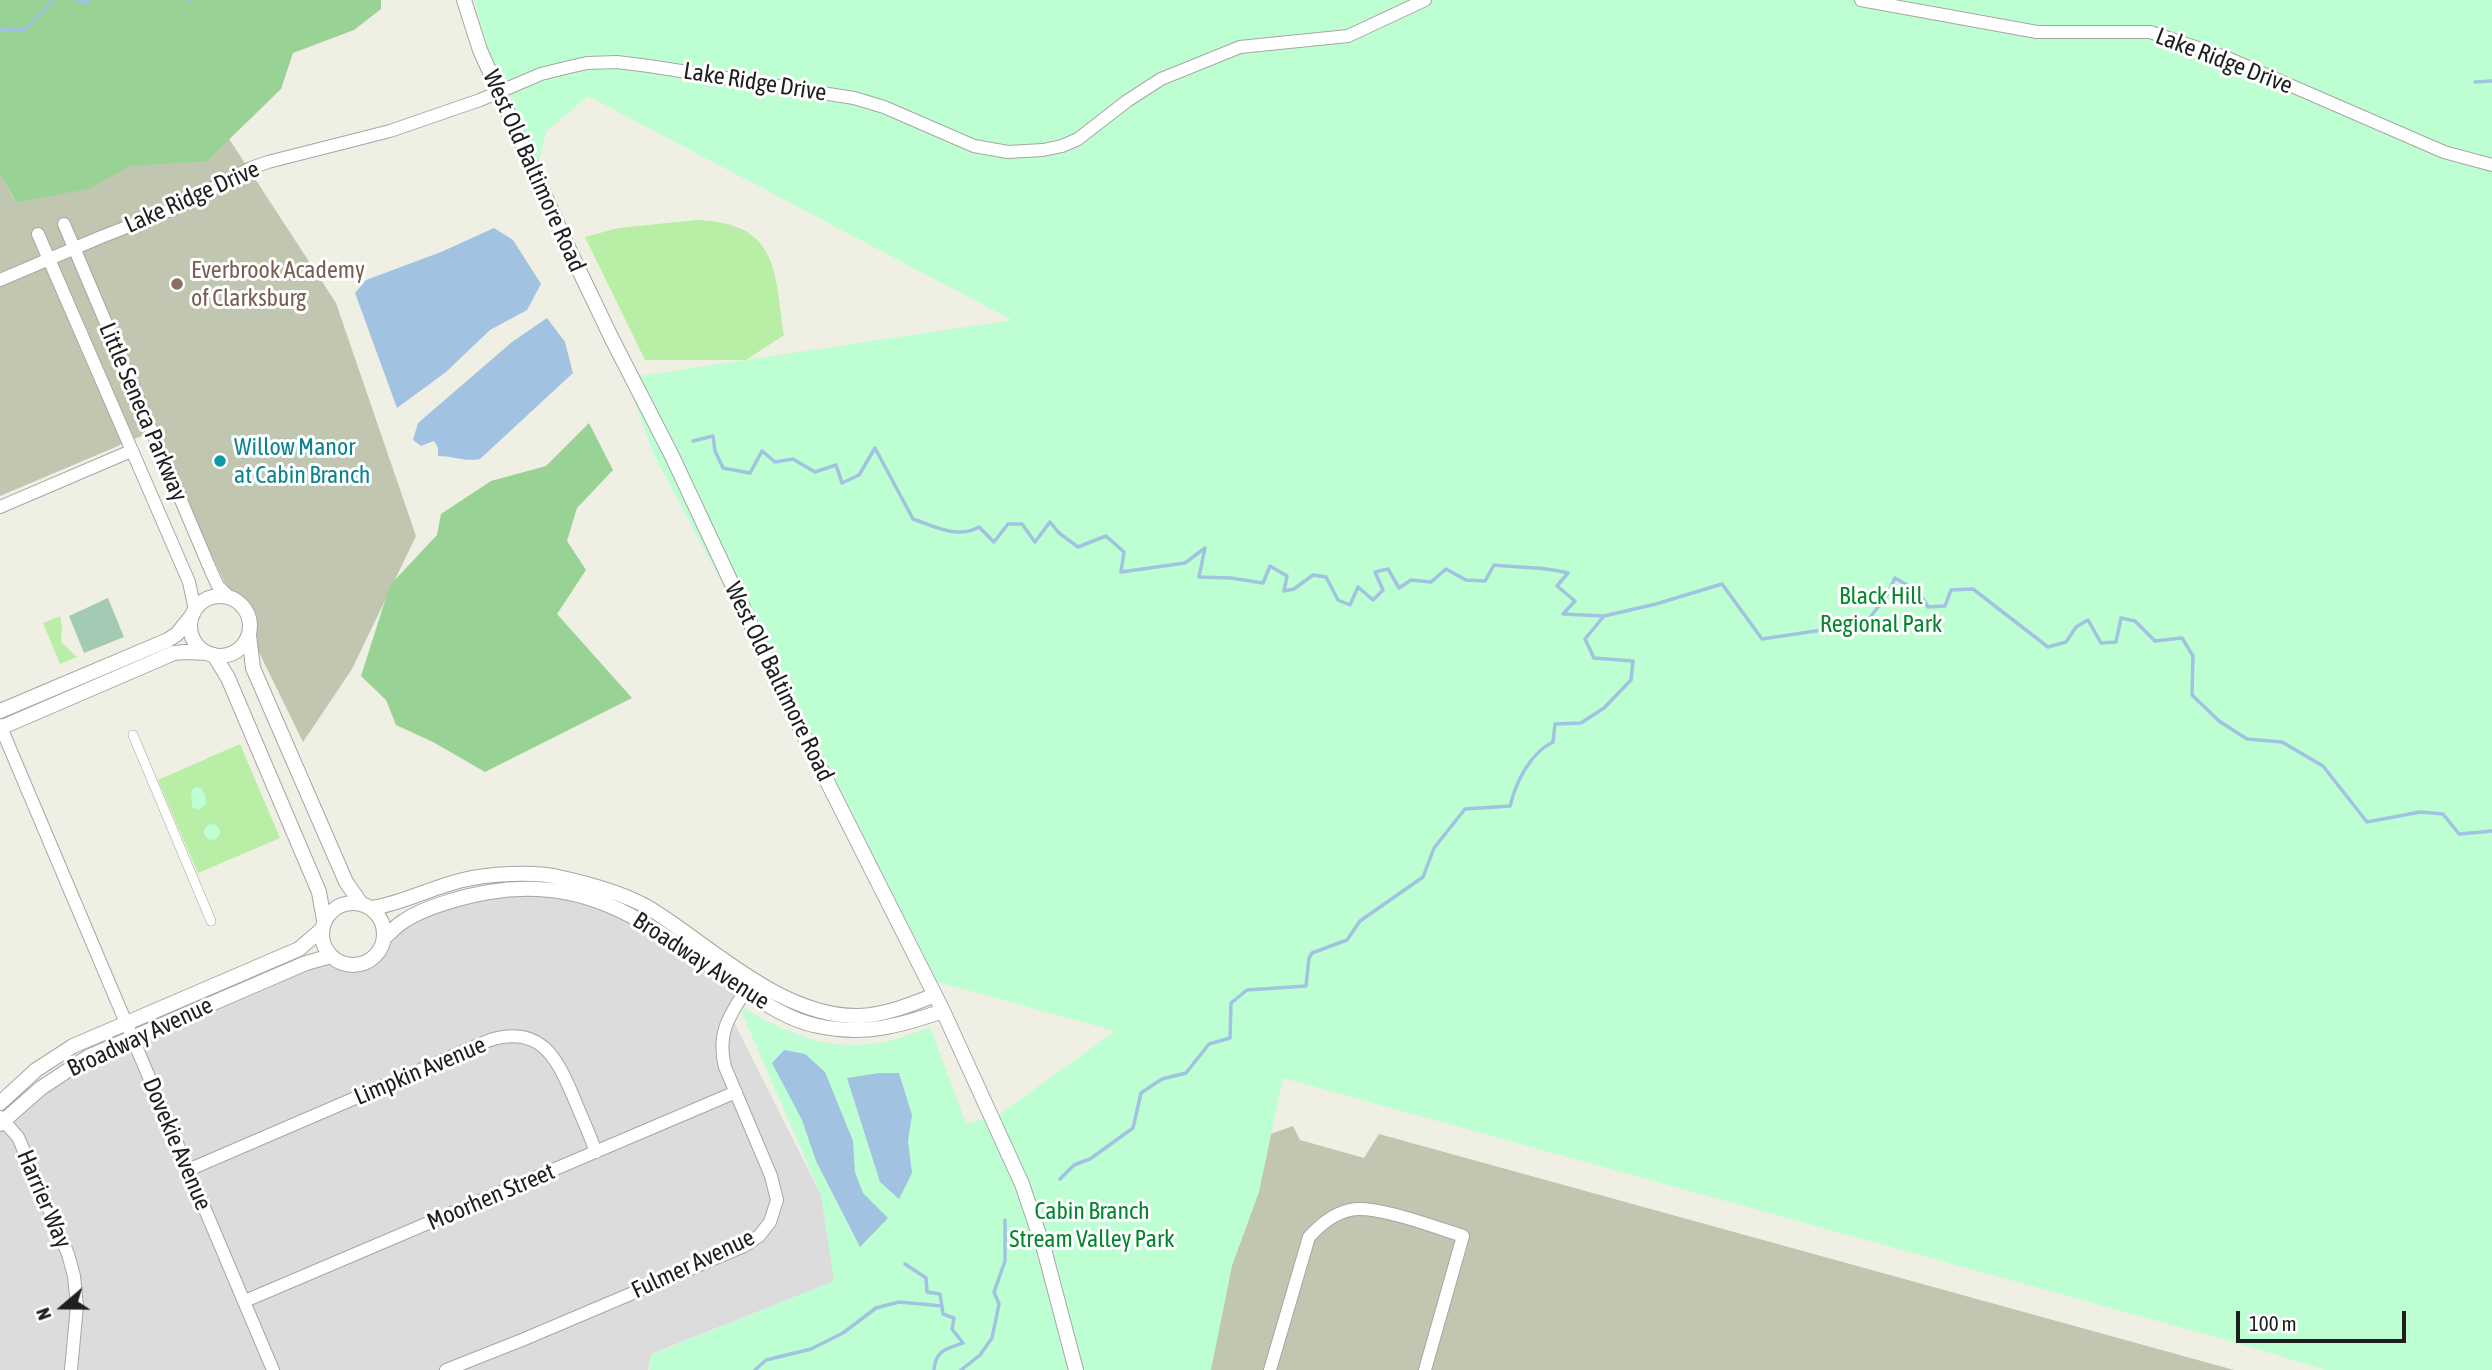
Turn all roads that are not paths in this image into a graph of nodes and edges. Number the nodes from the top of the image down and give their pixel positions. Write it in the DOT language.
graph roads {
  1 [pos="464,0"];
  2 [pos="1425,0"];
  3 [pos="1861,0"];
  4 [pos="498,92"];
  5 [pos="2492,165"];
  6 [pos="64,224"];
  7 [pos="37,233"];
  8 [pos="74,248"];
  9 [pos="49,259"];
  10 [pos="0,280"];
  11 [pos="131,451"];
  12 [pos="0,507"];
  13 [pos="229,597"];
  14 [pos="194,612"];
  15 [pos="249,635"];
  16 [pos="211,654"];
  17 [pos="0,711"];
  18 [pos="0,727"];
  19 [pos="133,736"];
  20 [pos="366,905"];
  21 [pos="211,921"];
  22 [pos="323,925"];
  23 [pos="384,938"];
  24 [pos="331,957"];
  25 [pos="749,985"];
  26 [pos="935,995"];
  27 [pos="943,1011"];
  28 [pos="125,1023"];
  29 [pos="132,1037"];
  30 [pos="736,1092"];
  31 [pos="0,1103"];
  32 [pos="1,1121"];
  33 [pos="596,1152"];
  34 [pos="188,1170"];
  35 [pos="245,1301"];
  36 [pos="71,1370"];
  37 [pos="273,1370"];
  38 [pos="446,1370"];
  39 [pos="1076,1370"];
  40 [pos="1270,1370"];
  41 [pos="1425,1370"];
  1 -- 4 [label="street, West Old Baltimore Road"];
  2 -- 4 [label="street, Lake Ridge Drive"];
  3 -- 5 [label="street, Lake Ridge Drive"];
  4 -- 8 [label="street, Lake Ridge Drive"];
  4 -- 26 [label="street, West Old Baltimore Road"];
  6 -- 8 [label="street, Little Seneca Parkway"];
  7 -- 9 [label="street, Little Seneca Parkway"];
  8 -- 9 [label="street, Lake Ridge Drive"];
  8 -- 13 [label="street, Little Seneca Parkway"];
  9 -- 10 [label="street, Lake Ridge Drive"];
  9 -- 11 [label="street, Little Seneca Parkway"];
  11 -- 12 [label="street"];
  11 -- 14 [label="street, Little Seneca Parkway"];
  13 -- 14 [label="street"];
  13 -- 15 [label="street"];
  14 -- 16 [label="street"];
  14 -- 17 [label="street"];
  15 -- 16 [label="street"];
  15 -- 20 [label="street"];
  16 -- 18 [label="street"];
  16 -- 22 [label="street"];
  18 -- 28 [label="street, Dovekie Avenue"];
  19 -- 21 [label="street"];
  20 -- 22 [label="street"];
  20 -- 23 [label="street"];
  20 -- 25 [label="street, Broadway Avenue"];
  22 -- 24 [label="street"];
  22 -- 28 [label="street, Broadway Avenue"];
  23 -- 24 [label="street"];
  23 -- 25 [label="street, Broadway Avenue"];
  24 -- 29 [label="street, Broadway Avenue"];
  25 -- 26 [label="street, Broadway Avenue"];
  25 -- 27 [label="street, Broadway Avenue"];
  25 -- 30 [label="street, Fulmer Avenue"];
  26 -- 27 [label="street, West Old Baltimore Road"];
  27 -- 39 [label="street, West Old Baltimore Road"];
  28 -- 29 [label="street, Dovekie Avenue"];
  28 -- 31 [label="street, Broadway Avenue"];
  29 -- 32 [label="street, Broadway Avenue"];
  29 -- 34 [label="street, Dovekie Avenue"];
  30 -- 33 [label="street, Moorhen Street"];
  30 -- 38 [label="street, Fulmer Avenue"];
  32 -- 36 [label="street, Harrier Way"];
  33 -- 34 [label="street, Limpkin Avenue"];
  33 -- 35 [label="street, Moorhen Street"];
  34 -- 35 [label="street, Dovekie Avenue"];
  35 -- 37 [label="street, Dovekie Avenue"];
  40 -- 41 [label="street"];
}
